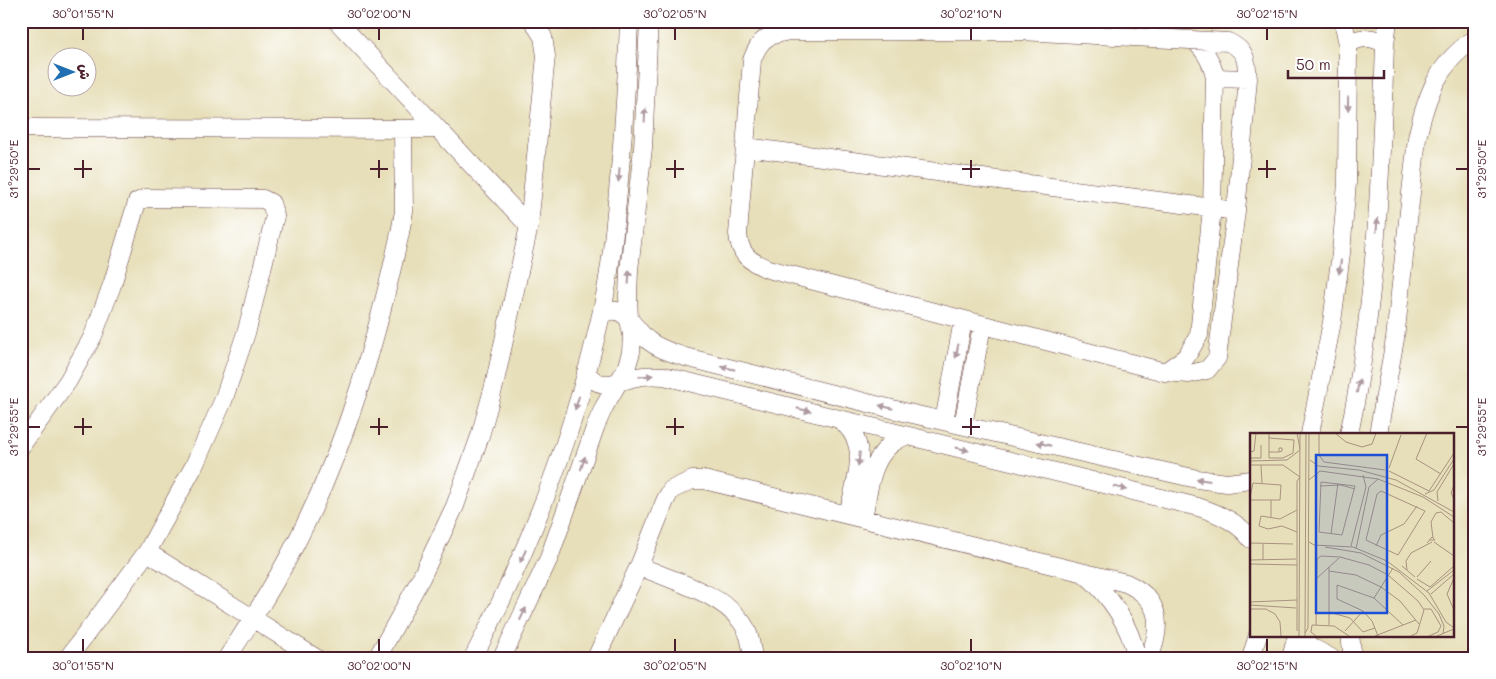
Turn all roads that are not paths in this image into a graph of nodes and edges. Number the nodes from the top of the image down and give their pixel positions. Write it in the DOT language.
graph roads {
  1 [pos="337,21"];
  2 [pos="533,21"];
  3 [pos="629,21"];
  4 [pos="649,21"];
  5 [pos="1343,21"];
  6 [pos="1388,21"];
  7 [pos="1001,26"];
  8 [pos="1020,26"];
  9 [pos="1475,38"];
  10 [pos="1194,40"];
  11 [pos="1348,44"];
  12 [pos="1385,44"];
  13 [pos="1215,78"];
  14 [pos="1248,79"];
  15 [pos="21,128"];
  16 [pos="403,129"];
  17 [pos="438,129"];
  18 [pos="746,147"];
  19 [pos="1212,208"];
  20 [pos="1236,211"];
  21 [pos="529,226"];
  22 [pos="601,315"];
  23 [pos="629,319"];
  24 [pos="963,321"];
  25 [pos="982,326"];
  26 [pos="1199,335"];
  27 [pos="1220,338"];
  28 [pos="586,372"];
  29 [pos="1165,372"];
  30 [pos="617,383"];
  31 [pos="838,419"];
  32 [pos="944,421"];
  33 [pos="963,426"];
  34 [pos="1310,433"];
  35 [pos="1349,433"];
  36 [pos="1378,433"];
  37 [pos="906,436"];
  38 [pos="21,446"];
  39 [pos="1250,480"];
  40 [pos="855,517"];
  41 [pos="1250,539"];
  42 [pos="147,552"];
  43 [pos="639,566"];
  44 [pos="1082,571"];
  45 [pos="253,618"];
  46 [pos="1258,636"];
  47 [pos="1299,636"];
  48 [pos="1300,636"];
  49 [pos="1350,636"];
  50 [pos="68,658"];
  51 [pos="227,658"];
  52 [pos="316,658"];
  53 [pos="377,658"];
  54 [pos="473,658"];
  55 [pos="502,658"];
  56 [pos="596,658"];
  57 [pos="753,658"];
  58 [pos="1137,658"];
  59 [pos="1149,658"];
  60 [pos="1251,658"];
  61 [pos="1291,658"];
  62 [pos="1331,658"];
  63 [pos="1353,658"];
  64 [pos="1366,658"];
  1 -- 17 [label="street"];
  2 -- 21 [label="street"];
  3 -- 22 [label="street, one-way"];
  23 -- 4 [label="street, one-way"];
  5 -- 11 [label="street"];
  6 -- 12 [label="street"];
  7 -- 8 [label="street"];
  7 -- 18 [label="street"];
  8 -- 10 [label="street"];
  9 -- 36 [label="street"];
  10 -- 13 [label="street"];
  10 -- 14 [label="street"];
  11 -- 12 [label="street"];
  11 -- 34 [label="street, one-way"];
  35 -- 12 [label="street, one-way"];
  13 -- 14 [label="street"];
  13 -- 19 [label="street"];
  14 -- 20 [label="street"];
  15 -- 16 [label="street"];
  16 -- 17 [label="street"];
  16 -- 45 [label="street"];
  17 -- 21 [label="street"];
  18 -- 19 [label="street"];
  18 -- 24 [label="street"];
  19 -- 20 [label="street"];
  19 -- 26 [label="street"];
  20 -- 27 [label="street"];
  21 -- 53 [label="street"];
  22 -- 23 [label="street"];
  22 -- 28 [label="street"];
  23 -- 30 [label="street"];
  32 -- 23 [label="street, one-way"];
  24 -- 25 [label="street"];
  24 -- 32 [label="street, one-way"];
  25 -- 29 [label="street"];
  25 -- 33 [label="street"];
  26 -- 27 [label="street"];
  26 -- 29 [label="street"];
  27 -- 29 [label="street"];
  28 -- 30 [label="street"];
  28 -- 54 [label="street, one-way"];
  30 -- 31 [label="street, one-way"];
  55 -- 30 [label="street, one-way"];
  31 -- 37 [label="street"];
  31 -- 40 [label="street, one-way"];
  32 -- 33 [label="street"];
  39 -- 33 [label="street, one-way"];
  37 -- 40 [label="street"];
  37 -- 41 [label="street, one-way"];
  38 -- 42 [label="street"];
  40 -- 43 [label="street"];
  40 -- 44 [label="street"];
  42 -- 45 [label="street"];
  42 -- 50 [label="street"];
  43 -- 56 [label="street"];
  43 -- 57 [label="street"];
  44 -- 58 [label="street"];
  44 -- 59 [label="street"];
  45 -- 51 [label="street"];
  45 -- 52 [label="street"];
  46 -- 60 [label="street"];
  47 -- 61 [label="street"];
  48 -- 62 [label="street"];
  49 -- 63 [label="street"];
  63 -- 64 [label="street"];
}
